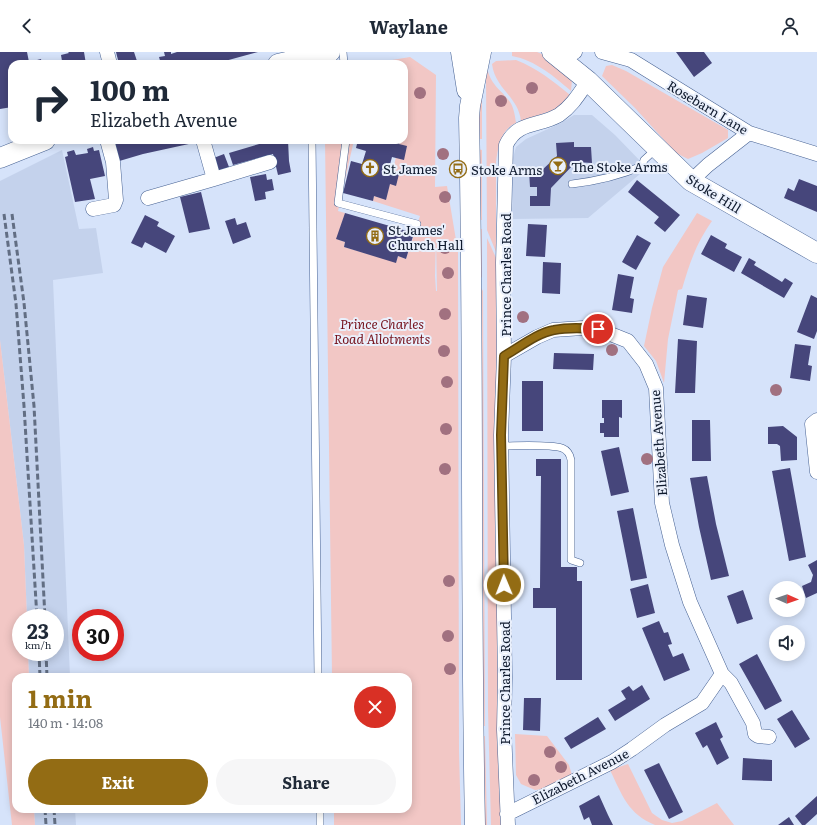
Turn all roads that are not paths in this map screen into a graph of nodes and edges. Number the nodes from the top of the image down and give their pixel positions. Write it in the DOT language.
graph roads {
  1 [pos="330,52"];
  2 [pos="461,52"];
  3 [pos="481,52"];
  4 [pos="602,52"];
  5 [pos="563,54"];
  6 [pos="310,60"];
  7 [pos="588,81"];
  8 [pos="470,106"];
  9 [pos="748,133"];
  10 [pos="35,144"];
  11 [pos="108,144"];
  12 [pos="204,144"];
  13 [pos="312,144"];
  14 [pos="345,144"];
  15 [pos="656,148"];
  16 [pos="817,154"];
  17 [pos="0,158"];
  18 [pos="270,162"];
  19 [pos="214,179"];
  20 [pos="691,181"];
  21 [pos="572,184"];
  22 [pos="148,198"];
  23 [pos="93,209"];
  24 [pos="417,224"];
  25 [pos="817,254"];
  26 [pos="504,356"];
  27 [pos="817,420"];
  28 [pos="501,446"];
  29 [pos="817,472"];
  30 [pos="580,563"];
  31 [pos="318,673"];
  32 [pos="722,674"];
  33 [pos="769,737"];
  34 [pos="320,813"];
  35 [pos="507,820"];
  36 [pos="320,825"];
  37 [pos="475,825"];
  1 -- 6 [label="street"];
  2 -- 8 [label="street"];
  3 -- 8 [label="street"];
  4 -- 9 [label="street, Rosebarn Lane"];
  5 -- 7 [label="street, Stoke Hill"];
  7 -- 15 [label="street, Stoke Hill"];
  7 -- 26 [label="street, Prince Charles Road"];
  8 -- 37 [label="street"];
  9 -- 16 [label="street, Rosebarn Lane"];
  9 -- 20 [label="street"];
  10 -- 17 [label="street"];
  11 -- 23 [label="street"];
  12 -- 19 [label="street"];
  13 -- 31 [label="lane"];
  14 -- 24 [label="lane"];
  15 -- 20 [label="street, Stoke Hill"];
  15 -- 21 [label="lane"];
  18 -- 19 [label="street"];
  19 -- 22 [label="street"];
  20 -- 25 [label="street, Stoke Hill"];
  26 -- 28 [label="street, Prince Charles Road"];
  26 -- 32 [label="street, Elizabeth Avenue"];
  27 -- 29 [label="street"];
  28 -- 30 [label="lane"];
  28 -- 35 [label="street, Prince Charles Road"];
  32 -- 33 [label="street, Elizabeth Avenue"];
  32 -- 35 [label="street, Elizabeth Avenue"];
  34 -- 36 [label="lane"];
}
